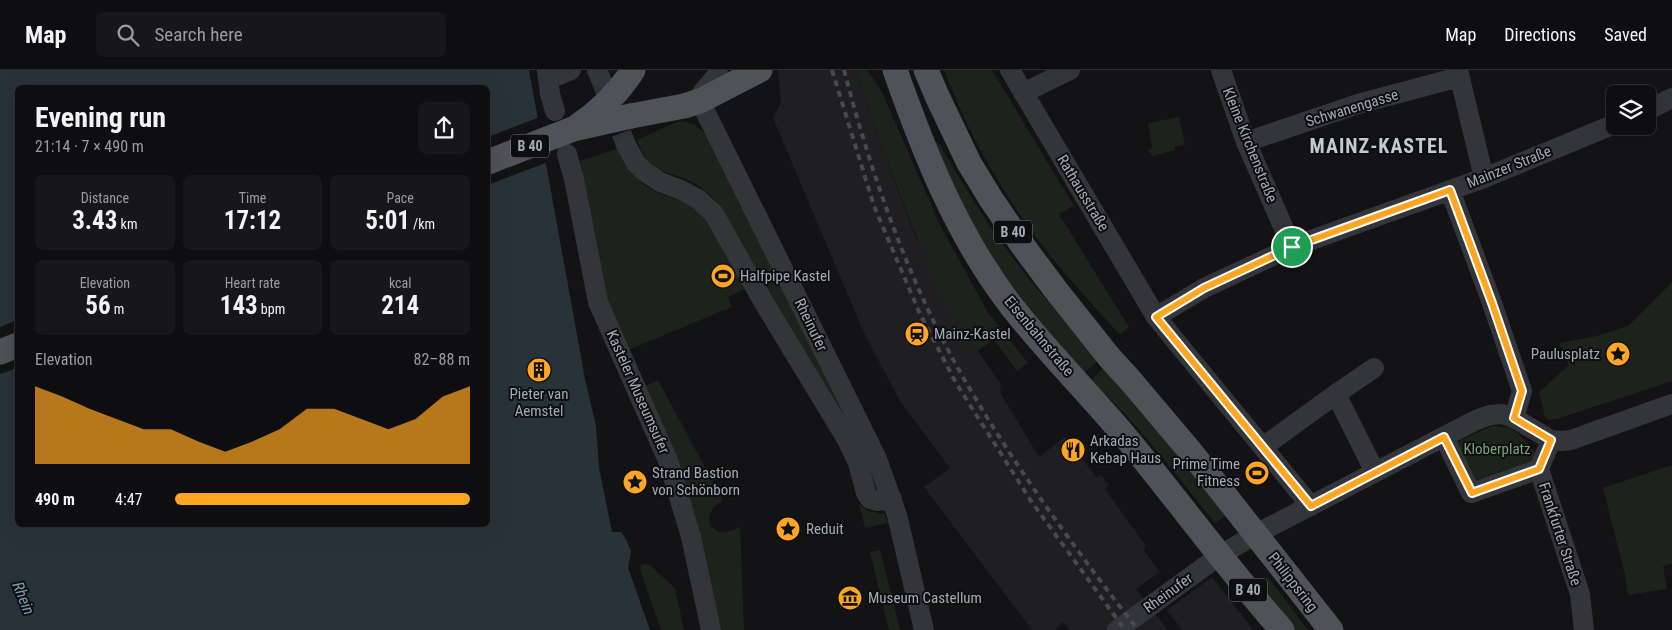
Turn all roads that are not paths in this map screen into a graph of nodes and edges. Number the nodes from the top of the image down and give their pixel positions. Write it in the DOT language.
graph roads {
  1 [pos="571,70"];
  2 [pos="633,70"];
  3 [pos="760,70"];
  4 [pos="919,70"];
  5 [pos="926,70"];
  6 [pos="1010,70"];
  7 [pos="1070,70"];
  8 [pos="1221,70"];
  9 [pos="722,72"];
  10 [pos="1459,73"];
  11 [pos="548,75"];
  12 [pos="895,76"];
  13 [pos="1023,93"];
  14 [pos="937,96"];
  15 [pos="1672,98"];
  16 [pos="688,100"];
  17 [pos="1656,106"];
  18 [pos="555,111"];
  19 [pos="1606,128"];
  20 [pos="572,129"];
  21 [pos="1246,142"];
  22 [pos="626,145"];
  23 [pos="568,154"];
  24 [pos="490,161"];
  25 [pos="1484,178"];
  26 [pos="1450,190"];
  27 [pos="1292,247"];
  28 [pos="1156,317"];
  29 [pos="15,346"];
  30 [pos="0,352"];
  31 [pos="1374,368"];
  32 [pos="1336,394"];
  33 [pos="1672,404"];
  34 [pos="1514,418"];
  35 [pos="1444,437"];
  36 [pos="1551,440"];
  37 [pos="1263,448"];
  38 [pos="1539,469"];
  39 [pos="1376,472"];
  40 [pos="892,499"];
  41 [pos="1311,506"];
  42 [pos="1256,534"];
  43 [pos="1219,556"];
  44 [pos="711,630"];
  45 [pos="924,630"];
  46 [pos="1117,630"];
  47 [pos="1282,630"];
  48 [pos="1330,630"];
  49 [pos="1584,630"];
  1 -- 11 [label="street"];
  2 -- 20 [label="main road, B 40, bridge"];
  3 -- 16 [label="main road, B 40"];
  4 -- 14 [label="main road, B 40"];
  5 -- 14 [label="main road, B 40"];
  6 -- 13 [label="street, Rathausstraße"];
  7 -- 13 [label="street"];
  8 -- 21 [label="street, Kleine Kirchenstraße"];
  9 -- 16 [label="main road, B 40"];
  10 -- 21 [label="street, Schwanengasse"];
  10 -- 25 [label="street"];
  11 -- 18 [label="street"];
  12 -- 43 [label="main road, Eisenbahnstraße / B 40"];
  13 -- 28 [label="street, Rathausstraße"];
  14 -- 42 [label="main road, B 40"];
  15 -- 17 [label="street"];
  16 -- 20 [label="main road, B 40, bridge"];
  16 -- 40 [label="street, Rheinufer"];
  19 -- 25 [label="street, Mainzer Straße"];
  20 -- 24 [label="main road, B 40, bridge"];
  21 -- 27 [label="street, Kleine Kirchenstraße"];
  22 -- 40 [label="street, Rheinufer"];
  23 -- 44 [label="street, Kasteler Museumsufer"];
  25 -- 26 [label="street, Mainzer Straße"];
  26 -- 27 [label="street, Mainzer Straße"];
  26 -- 34 [label="street"];
  27 -- 28 [label="street, Mainzer Straße"];
  28 -- 37 [label="street, Rathausstraße"];
  29 -- 30 [label="main road"];
  31 -- 32 [label="street"];
  32 -- 37 [label="street"];
  32 -- 39 [label="street"];
  33 -- 36 [label="street"];
  34 -- 35 [label="street, Rheinufer"];
  34 -- 36 [label="street"];
  35 -- 38 [label="street"];
  35 -- 39 [label="street, Rheinufer"];
  36 -- 38 [label="street, Frankfurter Straße"];
  37 -- 41 [label="street, Rathausstraße"];
  38 -- 49 [label="street, Frankfurter Straße"];
  39 -- 41 [label="street, Rheinufer"];
  40 -- 45 [label="street, Rheinufer"];
  41 -- 42 [label="street, Rheinufer"];
  42 -- 43 [label="street, Rheinufer"];
  42 -- 48 [label="main road, Philippsring / B 40"];
  43 -- 46 [label="street, Rheinufer"];
  43 -- 47 [label="main road, B 40"];
}
